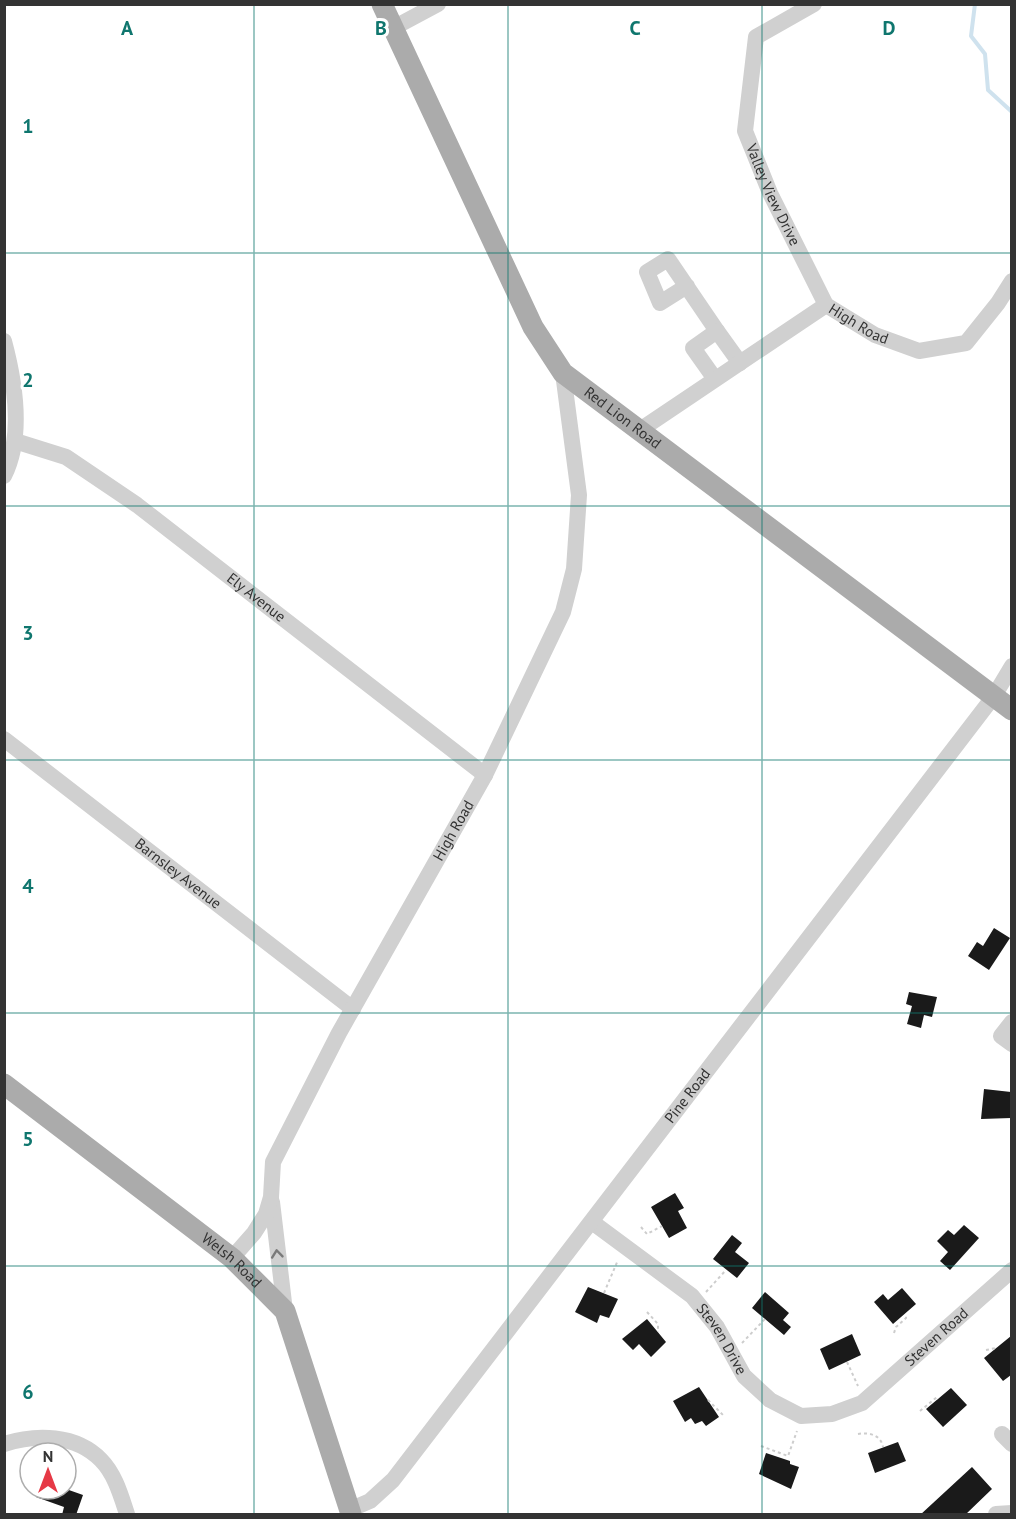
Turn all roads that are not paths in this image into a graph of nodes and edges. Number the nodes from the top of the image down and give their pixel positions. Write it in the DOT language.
graph roads {
  1 [pos="382,4"];
  2 [pos="438,4"];
  3 [pos="814,4"];
  4 [pos="395,27"];
  5 [pos="1011,280"];
  6 [pos="687,286"];
  7 [pos="826,305"];
  8 [pos="717,331"];
  9 [pos="4,341"];
  10 [pos="740,363"];
  11 [pos="563,373"];
  12 [pos="715,379"];
  13 [pos="640,430"];
  14 [pos="15,441"];
  15 [pos="4,476"];
  16 [pos="1011,666"];
  17 [pos="994,696"];
  18 [pos="1011,710"];
  19 [pos="4,739"];
  20 [pos="485,775"];
  21 [pos="352,1009"];
  22 [pos="1011,1022"];
  23 [pos="1006,1040"];
  24 [pos="4,1084"];
  25 [pos="271,1197"];
  26 [pos="592,1222"];
  27 [pos="232,1258"];
  28 [pos="1011,1270"];
  29 [pos="285,1311"];
  30 [pos="801,1416"];
  31 [pos="4,1444"];
  32 [pos="350,1513"];
  33 [pos="1011,1513"];
  34 [pos="127,1515"];
  35 [pos="996,1515"];
  1 -- 4 [label="main road, Red Lion Road"];
  2 -- 4 [label="street"];
  3 -- 7 [label="street, Valley View Drive"];
  4 -- 11 [label="main road, Red Lion Road"];
  5 -- 7 [label="street, High Road"];
  6 -- 8 [label="street"];
  7 -- 10 [label="street, High Road"];
  8 -- 10 [label="street"];
  8 -- 12 [label="street"];
  9 -- 14 [label="street"];
  10 -- 12 [label="street, High Road"];
  11 -- 13 [label="main road, Red Lion Road"];
  11 -- 20 [label="street, High Road"];
  12 -- 13 [label="street, High Road"];
  13 -- 17 [label="main road, Red Lion Road"];
  14 -- 15 [label="street"];
  14 -- 20 [label="street, Ely Avenue"];
  16 -- 17 [label="street, Pine Road"];
  17 -- 18 [label="main road, Red Lion Road"];
  17 -- 26 [label="street, Pine Road"];
  19 -- 21 [label="street, Barnsley Avenue"];
  20 -- 21 [label="street, High Road"];
  21 -- 25 [label="street, High Road"];
  22 -- 23 [label="street"];
  24 -- 27 [label="main road, Welsh Road"];
  25 -- 27 [label="street, High Road"];
  29 -- 25 [label="street, one-way"];
  26 -- 30 [label="street, Steven Drive"];
  26 -- 32 [label="street, Pine Road"];
  27 -- 29 [label="main road, Welsh Road"];
  28 -- 30 [label="street, Steven Road"];
  29 -- 32 [label="main road, Welsh Road"];
  31 -- 34 [label="street"];
  33 -- 35 [label="street"];
}
